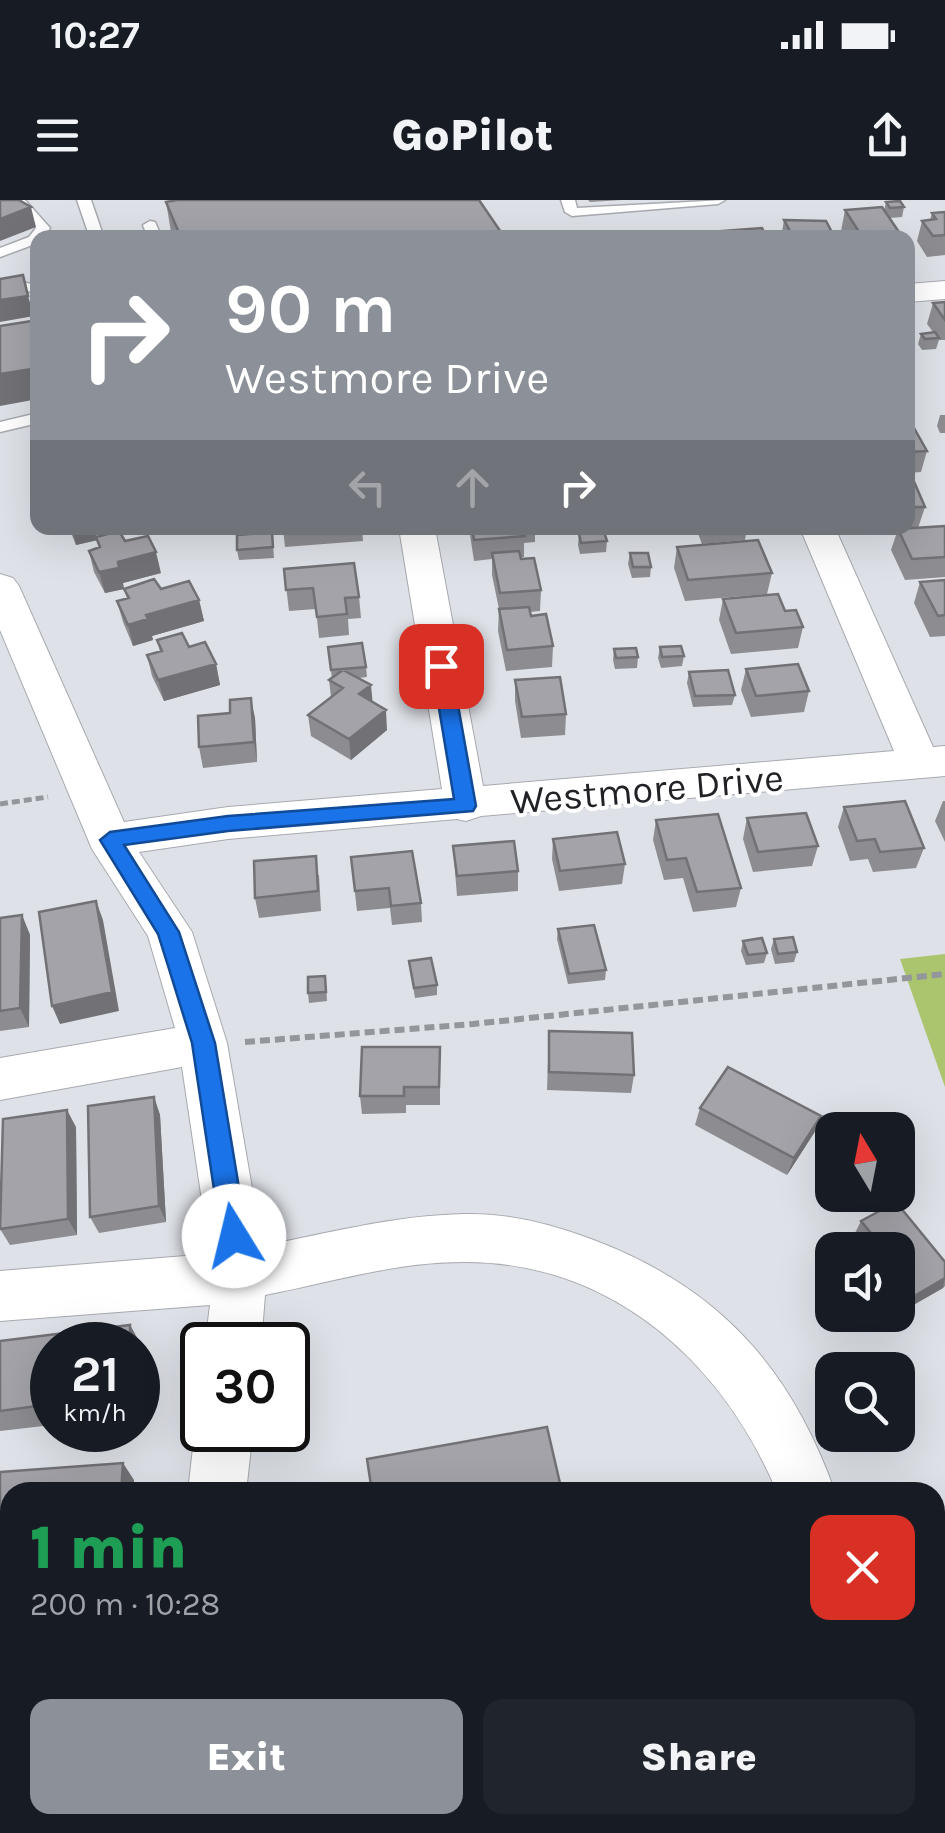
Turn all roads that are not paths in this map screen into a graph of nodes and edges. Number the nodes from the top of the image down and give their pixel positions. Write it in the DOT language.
graph roads {
  1 [pos="18,200"];
  2 [pos="84,200"];
  3 [pos="568,200"];
  4 [pos="718,200"];
  5 [pos="41,230"];
  6 [pos="94,230"];
  7 [pos="30,242"];
  8 [pos="0,253"];
  9 [pos="30,288"];
  10 [pos="0,290"];
  11 [pos="945,290"];
  12 [pos="915,292"];
  13 [pos="30,420"];
  14 [pos="0,426"];
  15 [pos="418,535"];
  16 [pos="821,535"];
  17 [pos="0,586"];
  18 [pos="933,762"];
  19 [pos="466,806"];
  20 [pos="110,840"];
  21 [pos="203,1043"];
  22 [pos="0,1078"];
  23 [pos="240,1275"];
  24 [pos="0,1296"];
  25 [pos="235,1322"];
  26 [pos="222,1452"];
  27 [pos="218,1482"];
  28 [pos="802,1482"];
  1 -- 5 [label="lane"];
  2 -- 6 [label="lane"];
  3 -- 4 [label="lane"];
  7 -- 8 [label="lane"];
  9 -- 10 [label="lane"];
  11 -- 12 [label="street"];
  13 -- 14 [label="lane"];
  15 -- 19 [label="street"];
  16 -- 18 [label="street"];
  17 -- 20 [label="street"];
  18 -- 19 [label="street, Westmore Drive"];
  19 -- 20 [label="street, Westmore Drive"];
  20 -- 21 [label="street"];
  21 -- 22 [label="street"];
  21 -- 23 [label="street"];
  23 -- 24 [label="street"];
  23 -- 25 [label="street"];
  23 -- 28 [label="street"];
  26 -- 27 [label="street"];
}
